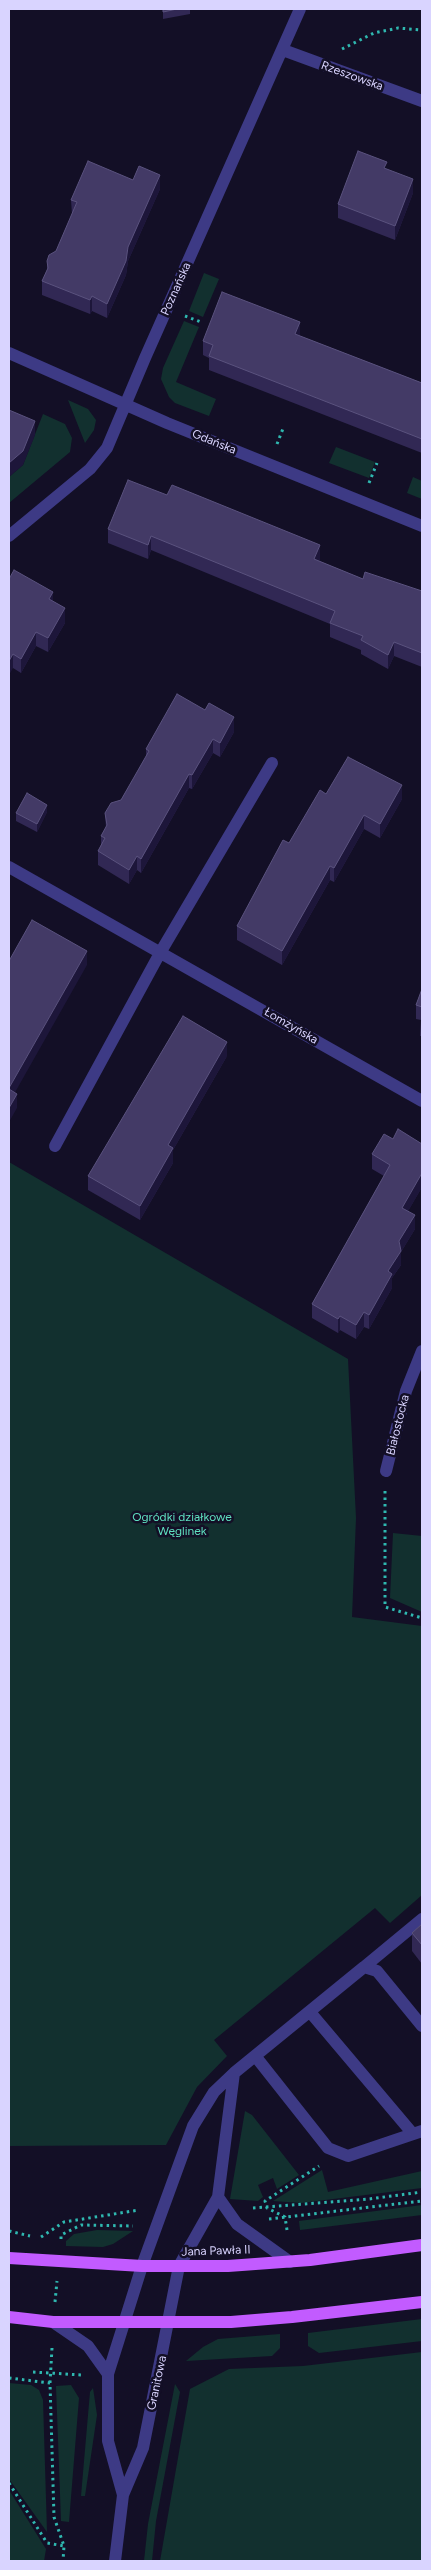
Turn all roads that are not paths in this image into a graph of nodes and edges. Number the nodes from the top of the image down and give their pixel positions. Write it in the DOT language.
graph roads {
  1 [pos="300,9"];
  2 [pos="283,50"];
  3 [pos="422,101"];
  4 [pos="9,353"];
  5 [pos="124,404"];
  6 [pos="422,526"];
  7 [pos="9,536"];
  8 [pos="272,763"];
  9 [pos="9,867"];
  10 [pos="160,954"];
  11 [pos="422,1101"];
  12 [pos="55,1146"];
  13 [pos="422,1351"];
  14 [pos="386,1471"];
  15 [pos="422,1918"];
  16 [pos="364,1967"];
  17 [pos="310,2012"];
  18 [pos="422,2026"];
  19 [pos="256,2057"];
  20 [pos="234,2074"];
  21 [pos="418,2133"];
  22 [pos="218,2197"];
  23 [pos="422,2244"];
  24 [pos="9,2258"];
  25 [pos="290,2262"];
  26 [pos="142,2266"];
  27 [pos="178,2266"];
  28 [pos="422,2302"];
  29 [pos="9,2317"];
  30 [pos="53,2322"];
  31 [pos="169,2322"];
  32 [pos="126,2323"];
  33 [pos="108,2374"];
  34 [pos="123,2495"];
  35 [pos="115,2561"];
  1 -- 2 [label="street, Poznańska"];
  2 -- 3 [label="street, Rzeszowska"];
  2 -- 5 [label="street, Poznańska"];
  4 -- 5 [label="street, Gdańska"];
  5 -- 6 [label="street, Gdańska"];
  5 -- 7 [label="street, Poznańska"];
  8 -- 10 [label="street"];
  9 -- 10 [label="street, Łomżyńska"];
  10 -- 11 [label="street, Łomżyńska"];
  10 -- 12 [label="street"];
  13 -- 14 [label="street, Białostocka"];
  15 -- 16 [label="street, Granitowa"];
  16 -- 17 [label="street, Granitowa"];
  16 -- 18 [label="street"];
  17 -- 19 [label="street, Granitowa"];
  17 -- 21 [label="street"];
  19 -- 20 [label="street, Granitowa"];
  19 -- 21 [label="street"];
  20 -- 22 [label="street"];
  20 -- 26 [label="street, Granitowa"];
  22 -- 25 [label="street"];
  22 -- 27 [label="street"];
  23 -- 25 [label="main road, Jana Pawła II"];
  24 -- 26 [label="main road, Jana Pawła II"];
  25 -- 27 [label="main road, Jana Pawła II"];
  26 -- 27 [label="main road, Jana Pawła II"];
  26 -- 32 [label="street, Granitowa"];
  27 -- 31 [label="street, Granitowa"];
  28 -- 31 [label="main road"];
  29 -- 30 [label="main road"];
  30 -- 32 [label="main road"];
  30 -- 33 [label="street"];
  31 -- 32 [label="main road"];
  31 -- 34 [label="street, Granitowa"];
  32 -- 33 [label="street, Granitowa"];
  33 -- 34 [label="street, Granitowa"];
  34 -- 35 [label="street, Granitowa"];
}
